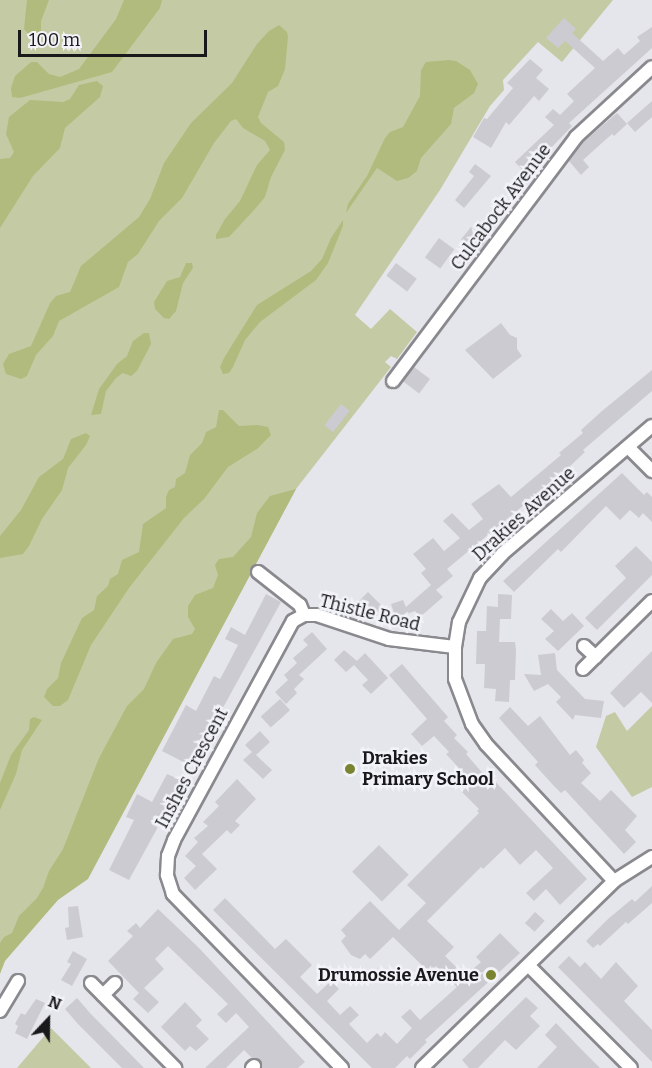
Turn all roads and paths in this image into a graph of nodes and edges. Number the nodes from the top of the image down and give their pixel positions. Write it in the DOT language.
graph roads {
  1 [pos="652,67"];
  2 [pos="393,381"];
  3 [pos="652,426"];
  4 [pos="628,447"];
  5 [pos="652,471"];
  6 [pos="258,572"];
  7 [pos="652,601"];
  8 [pos="304,615"];
  9 [pos="584,646"];
  10 [pos="455,647"];
  11 [pos="596,657"];
  12 [pos="584,669"];
  13 [pos="652,857"];
  14 [pos="614,881"];
  15 [pos="529,966"];
  16 [pos="18,981"];
  17 [pos="91,983"];
  18 [pos="115,983"];
  19 [pos="103,995"];
  20 [pos="0,1011"];
  21 [pos="431,1065"];
  22 [pos="175,1068"];
  23 [pos="342,1068"];
  24 [pos="632,1068"];
  1 -- 2 [label="street, Culcabock Avenue"];
  3 -- 4 [label="street, Drakies Avenue"];
  4 -- 5 [label="street"];
  4 -- 10 [label="street, Drakies Avenue"];
  6 -- 8 [label="street, Thistle Road"];
  7 -- 11 [label="street"];
  8 -- 10 [label="street, Thistle Road"];
  8 -- 23 [label="street, Inshes Crescent"];
  9 -- 11 [label="street"];
  10 -- 14 [label="street, Drakies Avenue"];
  11 -- 12 [label="street"];
  13 -- 14 [label="street"];
  14 -- 15 [label="street"];
  15 -- 21 [label="street"];
  15 -- 24 [label="street"];
  16 -- 20 [label="street"];
  17 -- 19 [label="street"];
  18 -- 19 [label="street"];
  19 -- 22 [label="street"];
}
